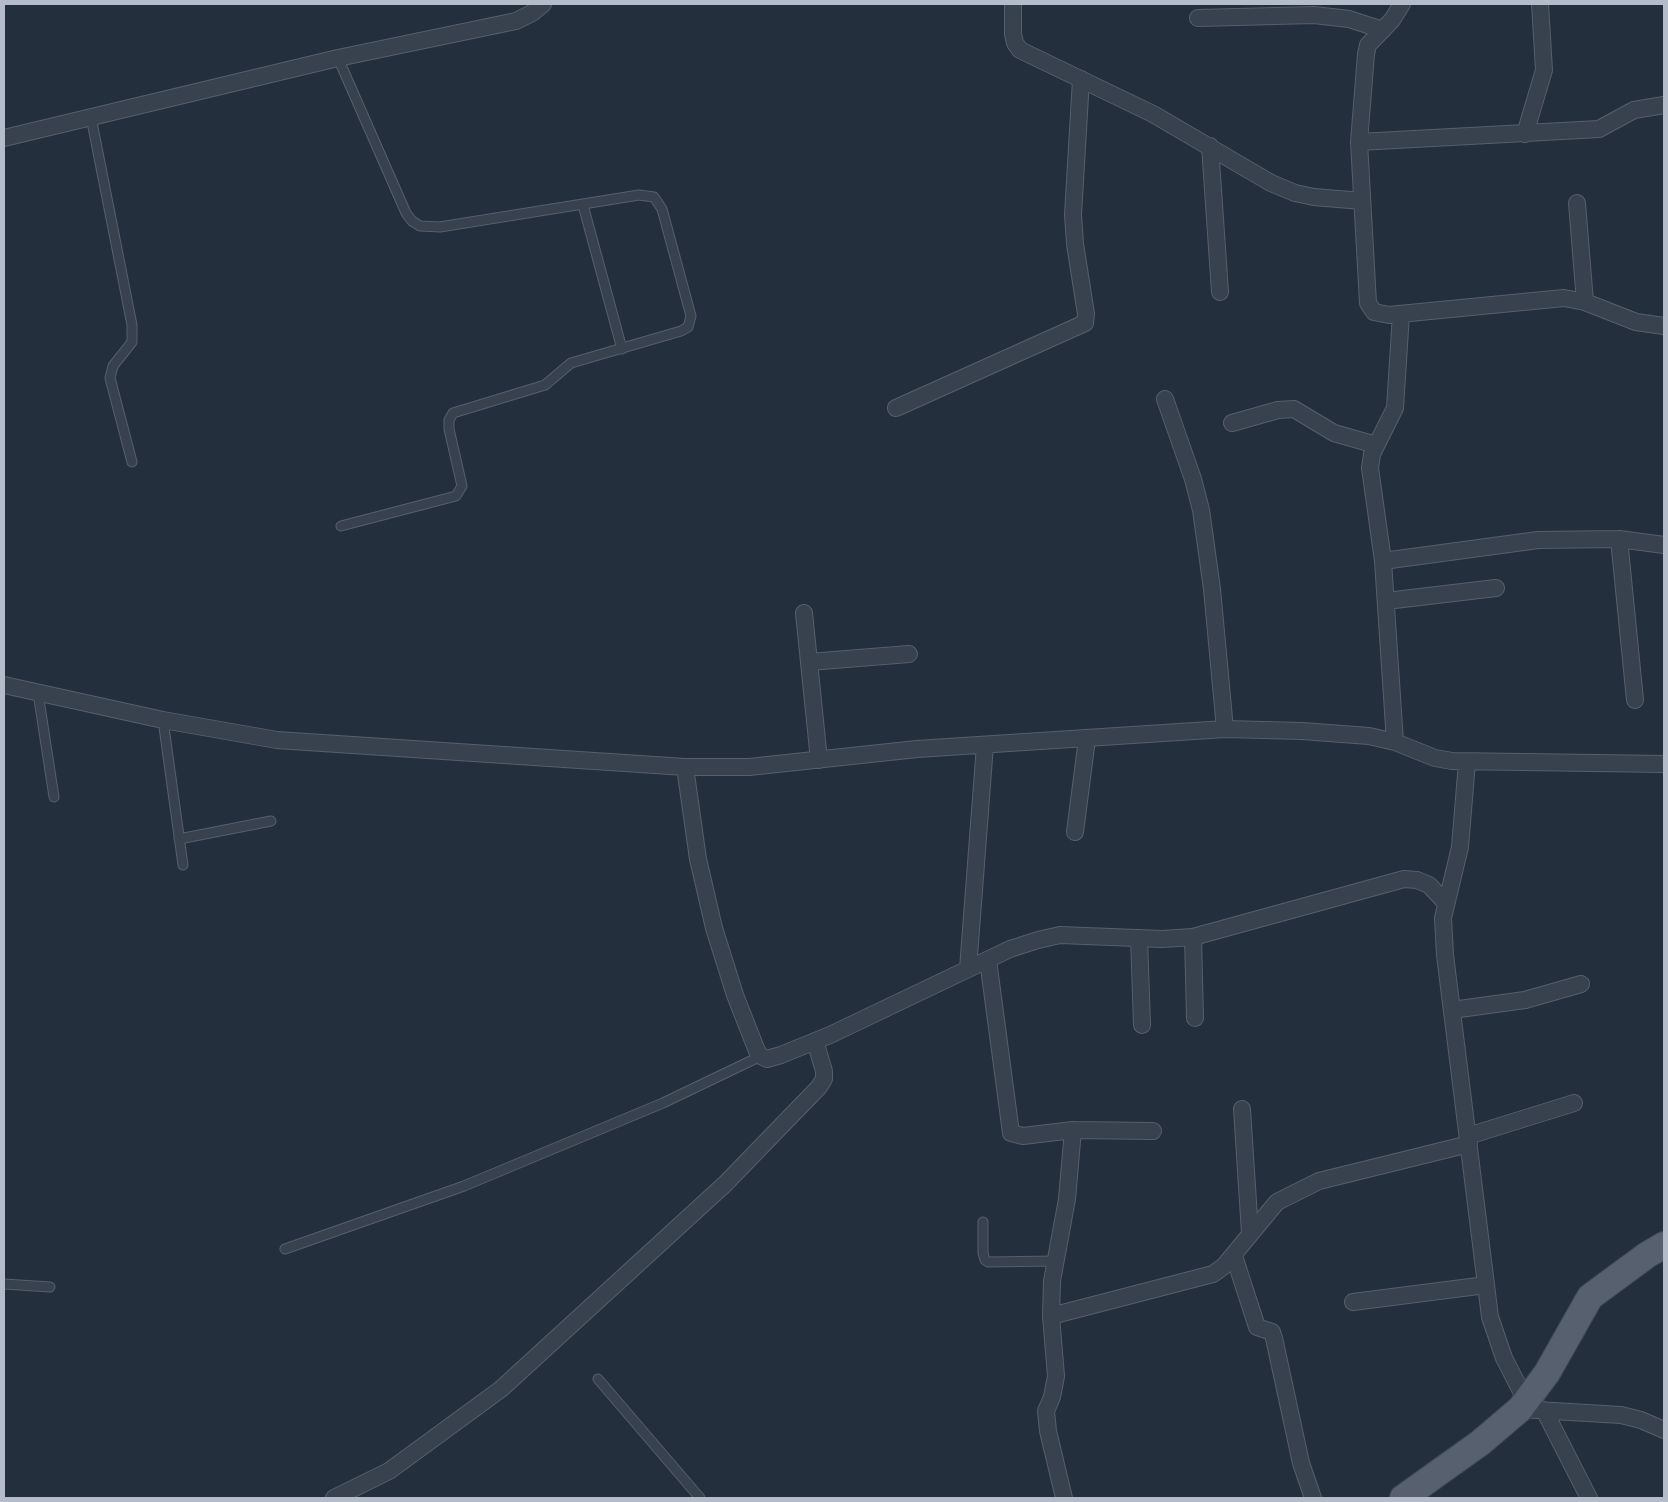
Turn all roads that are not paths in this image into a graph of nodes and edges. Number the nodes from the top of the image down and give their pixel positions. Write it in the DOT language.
graph roads {
  1 [pos="543,4"];
  2 [pos="1014,4"];
  3 [pos="1402,4"];
  4 [pos="1540,4"];
  5 [pos="1198,18"];
  6 [pos="1383,30"];
  7 [pos="338,58"];
  8 [pos="1081,79"];
  9 [pos="1664,105"];
  10 [pos="91,117"];
  11 [pos="1525,134"];
  12 [pos="4,138"];
  13 [pos="1359,142"];
  14 [pos="1210,146"];
  15 [pos="1362,201"];
  16 [pos="1578,203"];
  17 [pos="583,205"];
  18 [pos="1220,292"];
  19 [pos="1585,302"];
  20 [pos="1402,314"];
  21 [pos="1664,326"];
  22 [pos="622,349"];
  23 [pos="1165,399"];
  24 [pos="896,408"];
  25 [pos="1232,423"];
  26 [pos="1376,445"];
  27 [pos="132,462"];
  28 [pos="341,526"];
  29 [pos="1619,539"];
  30 [pos="1664,545"];
  31 [pos="1383,561"];
  32 [pos="1496,588"];
  33 [pos="1386,601"];
  34 [pos="804,612"];
  35 [pos="909,654"];
  36 [pos="809,662"];
  37 [pos="4,685"];
  38 [pos="38,693"];
  39 [pos="1635,700"];
  40 [pos="163,720"];
  41 [pos="1225,729"];
  42 [pos="1087,739"];
  43 [pos="1395,742"];
  44 [pos="985,745"];
  45 [pos="819,760"];
  46 [pos="1467,762"];
  47 [pos="1664,764"];
  48 [pos="685,768"];
  49 [pos="54,797"];
  50 [pos="270,820"];
  51 [pos="1075,832"];
  52 [pos="179,839"];
  53 [pos="183,865"];
  54 [pos="1446,903"];
  55 [pos="1193,937"];
  56 [pos="1139,938"];
  57 [pos="988,960"];
  58 [pos="968,969"];
  59 [pos="1581,984"];
  60 [pos="1452,1010"];
  61 [pos="1195,1018"];
  62 [pos="1142,1026"];
  63 [pos="815,1041"];
  64 [pos="761,1056"];
  65 [pos="1574,1103"];
  66 [pos="1242,1109"];
  67 [pos="1073,1130"];
  68 [pos="1152,1131"];
  69 [pos="1468,1140"];
  70 [pos="984,1222"];
  71 [pos="1250,1234"];
  72 [pos="1664,1245"];
  73 [pos="285,1250"];
  74 [pos="1234,1256"];
  75 [pos="1054,1261"];
  76 [pos="4,1284"];
  77 [pos="1486,1285"];
  78 [pos="50,1287"];
  79 [pos="1353,1302"];
  80 [pos="1051,1316"];
  81 [pos="598,1379"];
  82 [pos="1530,1407"];
  83 [pos="1664,1430"];
  84 [pos="334,1498"];
  85 [pos="700,1498"];
  86 [pos="1064,1498"];
  87 [pos="1312,1498"];
  88 [pos="1403,1498"];
  89 [pos="1589,1498"];
  1 -- 7 [label="street"];
  2 -- 8 [label="street"];
  3 -- 6 [label="street"];
  4 -- 11 [label="street"];
  5 -- 6 [label="street"];
  6 -- 13 [label="street"];
  7 -- 10 [label="street"];
  7 -- 17 [label="lane"];
  8 -- 14 [label="street"];
  8 -- 24 [label="street"];
  9 -- 11 [label="street"];
  10 -- 12 [label="street"];
  10 -- 27 [label="lane"];
  11 -- 13 [label="street"];
  13 -- 15 [label="street"];
  14 -- 15 [label="street"];
  14 -- 18 [label="street"];
  15 -- 20 [label="street"];
  16 -- 19 [label="street"];
  17 -- 22 [label="lane"];
  17 -- 22 [label="lane"];
  19 -- 20 [label="street"];
  19 -- 21 [label="street"];
  20 -- 26 [label="street"];
  22 -- 28 [label="lane"];
  23 -- 41 [label="street"];
  25 -- 26 [label="street"];
  26 -- 31 [label="street"];
  29 -- 30 [label="street"];
  29 -- 31 [label="street"];
  29 -- 39 [label="street"];
  31 -- 33 [label="street"];
  32 -- 33 [label="street"];
  33 -- 43 [label="street"];
  34 -- 36 [label="street"];
  35 -- 36 [label="street"];
  36 -- 45 [label="street"];
  37 -- 38 [label="street"];
  38 -- 40 [label="street"];
  38 -- 49 [label="lane"];
  40 -- 48 [label="street"];
  40 -- 52 [label="lane"];
  41 -- 42 [label="street"];
  41 -- 43 [label="street"];
  42 -- 44 [label="street"];
  42 -- 51 [label="street"];
  43 -- 46 [label="street"];
  44 -- 45 [label="street"];
  44 -- 58 [label="street"];
  45 -- 48 [label="street"];
  46 -- 47 [label="street"];
  46 -- 54 [label="street"];
  48 -- 64 [label="street"];
  50 -- 52 [label="lane"];
  52 -- 53 [label="lane"];
  54 -- 55 [label="street"];
  54 -- 60 [label="street"];
  55 -- 56 [label="street"];
  55 -- 61 [label="street"];
  56 -- 57 [label="street"];
  56 -- 62 [label="street"];
  57 -- 58 [label="street"];
  57 -- 67 [label="street"];
  58 -- 63 [label="street"];
  59 -- 60 [label="street"];
  60 -- 69 [label="street"];
  63 -- 64 [label="street"];
  63 -- 84 [label="street"];
  64 -- 73 [label="lane"];
  65 -- 69 [label="street"];
  66 -- 71 [label="street"];
  67 -- 68 [label="street"];
  67 -- 75 [label="street"];
  69 -- 71 [label="street"];
  69 -- 77 [label="street"];
  70 -- 75 [label="lane"];
  71 -- 74 [label="street"];
  72 -- 82 [label="main road"];
  74 -- 80 [label="street"];
  74 -- 87 [label="street"];
  75 -- 80 [label="street"];
  76 -- 78 [label="lane"];
  77 -- 79 [label="street"];
  77 -- 82 [label="street"];
  80 -- 86 [label="street"];
  81 -- 85 [label="lane"];
  82 -- 83 [label="street"];
  82 -- 88 [label="main road"];
  82 -- 89 [label="street"];
}
